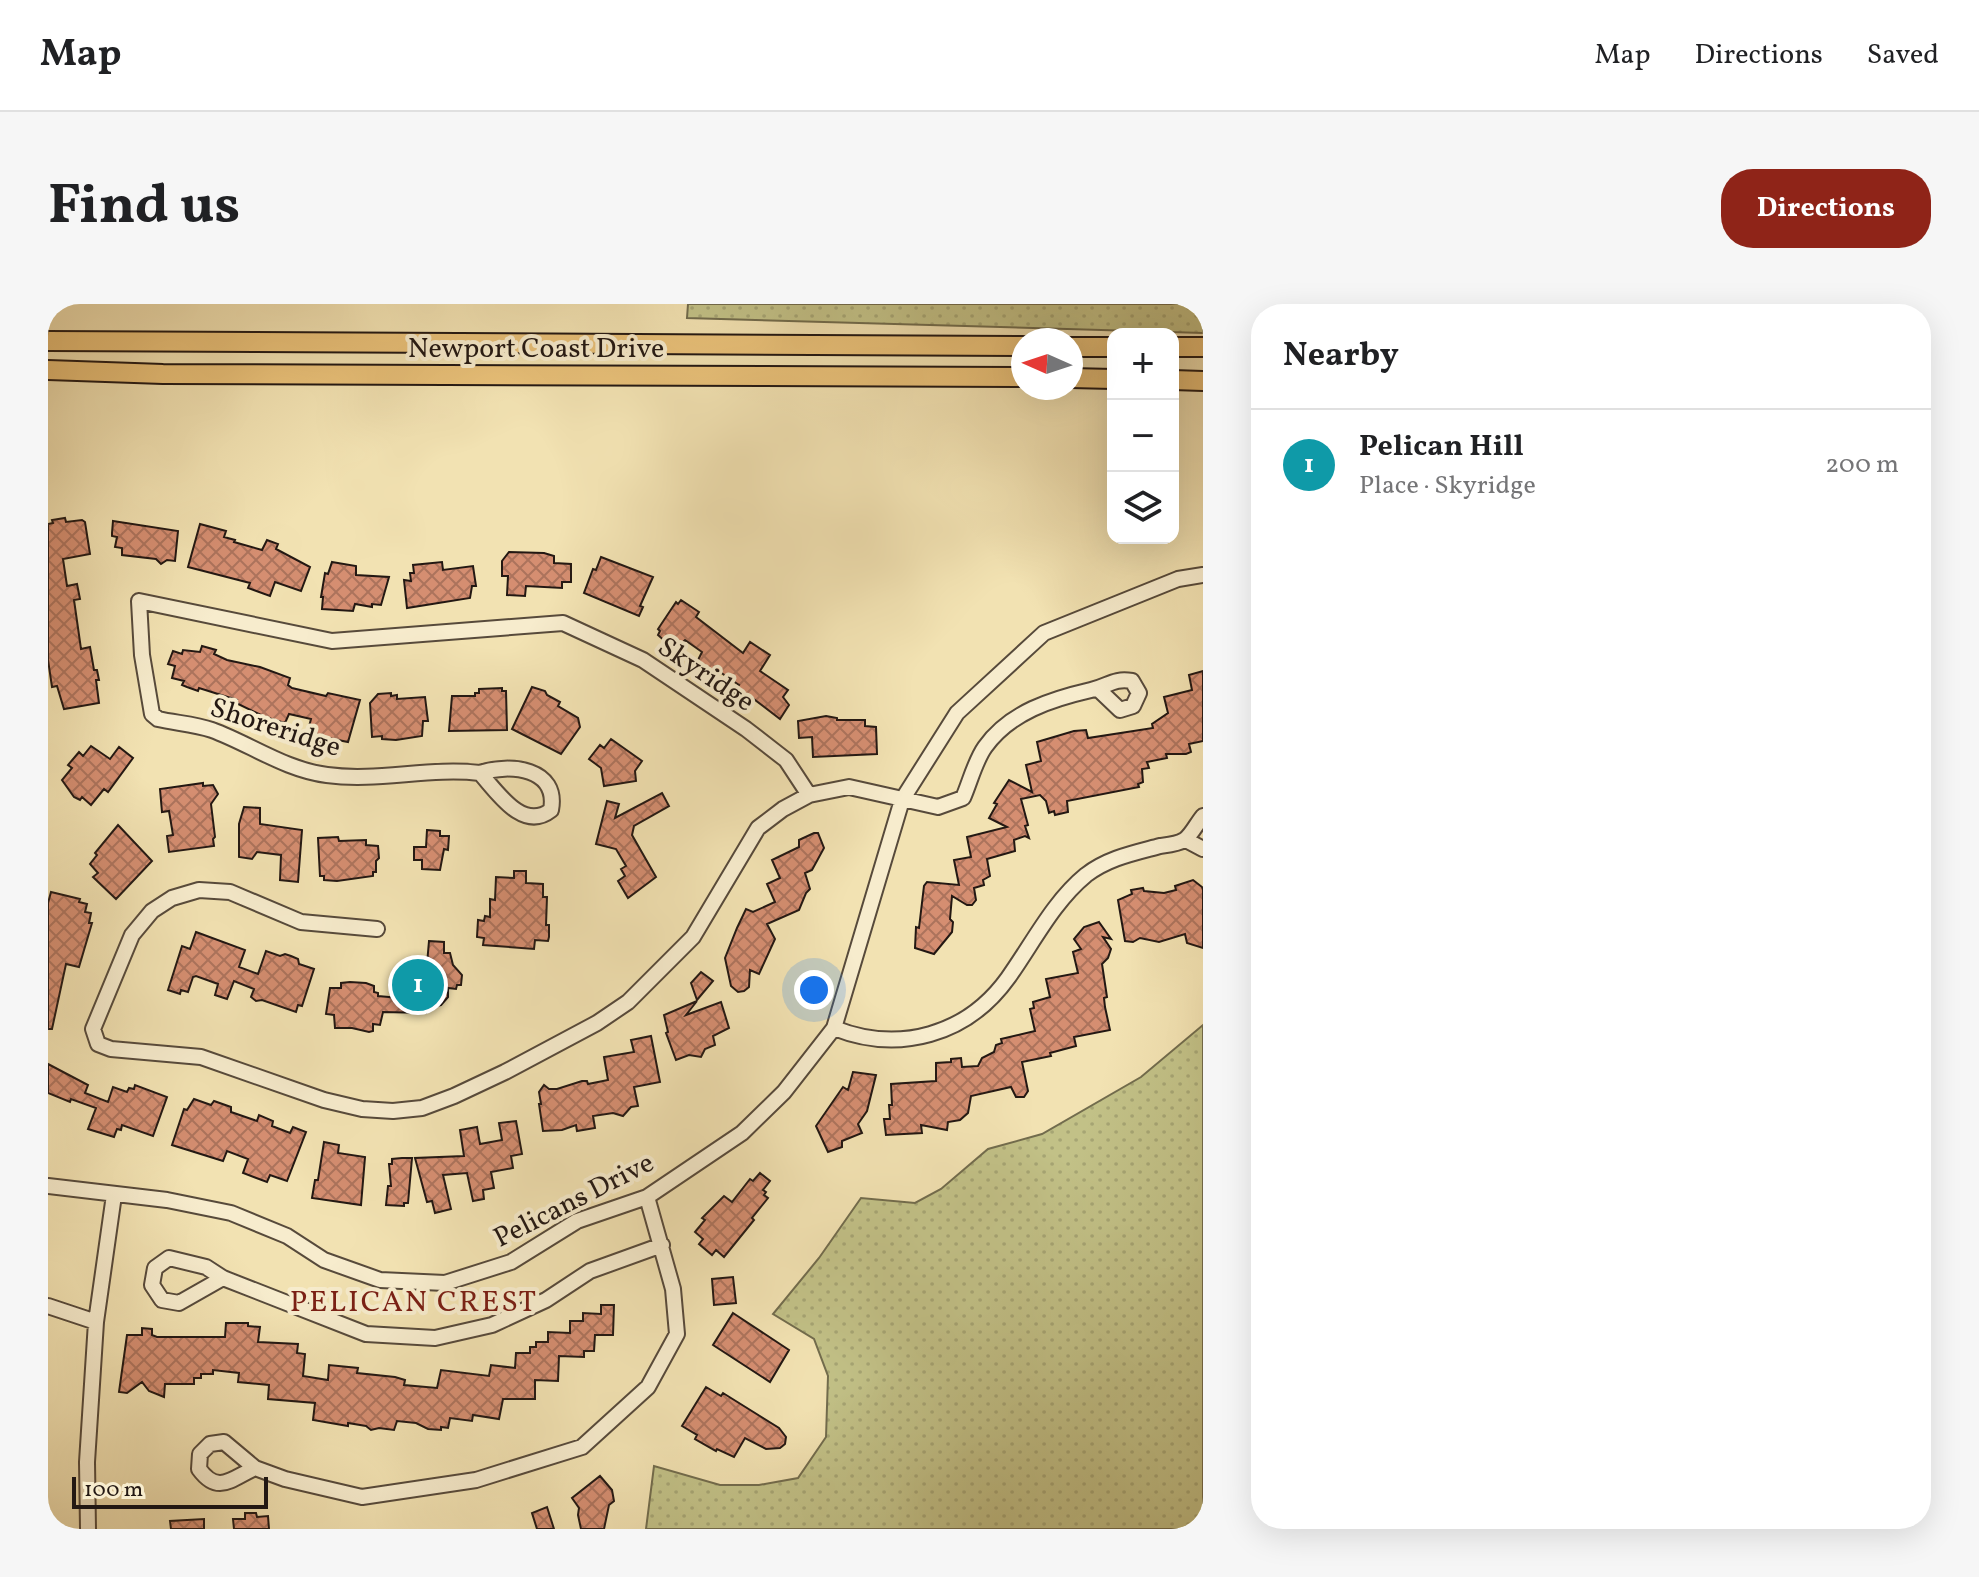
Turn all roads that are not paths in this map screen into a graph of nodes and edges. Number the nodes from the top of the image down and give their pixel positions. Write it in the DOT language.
graph roads {
  1 [pos="48,341"];
  2 [pos="1011,346"];
  3 [pos="1083,347"];
  4 [pos="1107,347"];
  5 [pos="1179,347"];
  6 [pos="1203,347"];
  7 [pos="48,370"];
  8 [pos="1011,377"];
  9 [pos="1083,378"];
  10 [pos="1107,379"];
  11 [pos="1179,380"];
  12 [pos="1203,381"];
  13 [pos="1203,575"];
  14 [pos="139,601"];
  15 [pos="1098,689"];
  16 [pos="480,773"];
  17 [pos="809,795"];
  18 [pos="902,800"];
  19 [pos="1203,816"];
  20 [pos="1186,840"];
  21 [pos="1203,849"];
  22 [pos="377,929"];
  23 [pos="834,1028"];
  24 [pos="48,1186"];
  25 [pos="114,1195"];
  26 [pos="647,1197"];
  27 [pos="662,1245"];
  28 [pos="223,1278"];
  29 [pos="48,1306"];
  30 [pos="96,1322"];
  31 [pos="255,1468"];
  32 [pos="88,1529"];
  1 -- 2 [label="main road, Newport Coast Drive"];
  3 -- 4 [label="main road"];
  5 -- 6 [label="main road"];
  7 -- 8 [label="main road, Newport Coast Drive"];
  9 -- 10 [label="main road"];
  11 -- 12 [label="main road"];
  13 -- 18 [label="street, Pelicans Drive"];
  14 -- 16 [label="street, Shoreridge"];
  14 -- 17 [label="street, Skyridge"];
  15 -- 18 [label="street"];
  16 -- 16 [label="street, Shoreridge"];
  17 -- 18 [label="street"];
  17 -- 22 [label="street"];
  18 -- 23 [label="street, Pelicans Drive"];
  19 -- 20 [label="street"];
  20 -- 21 [label="street"];
  20 -- 23 [label="street"];
  23 -- 26 [label="street, Pelicans Drive"];
  24 -- 25 [label="street, Pelicans Drive"];
  25 -- 26 [label="street, Pelicans Drive"];
  25 -- 30 [label="street"];
  26 -- 27 [label="street"];
  27 -- 28 [label="street"];
  27 -- 31 [label="street"];
  28 -- 28 [label="street"];
  29 -- 30 [label="street"];
  30 -- 32 [label="street"];
}
